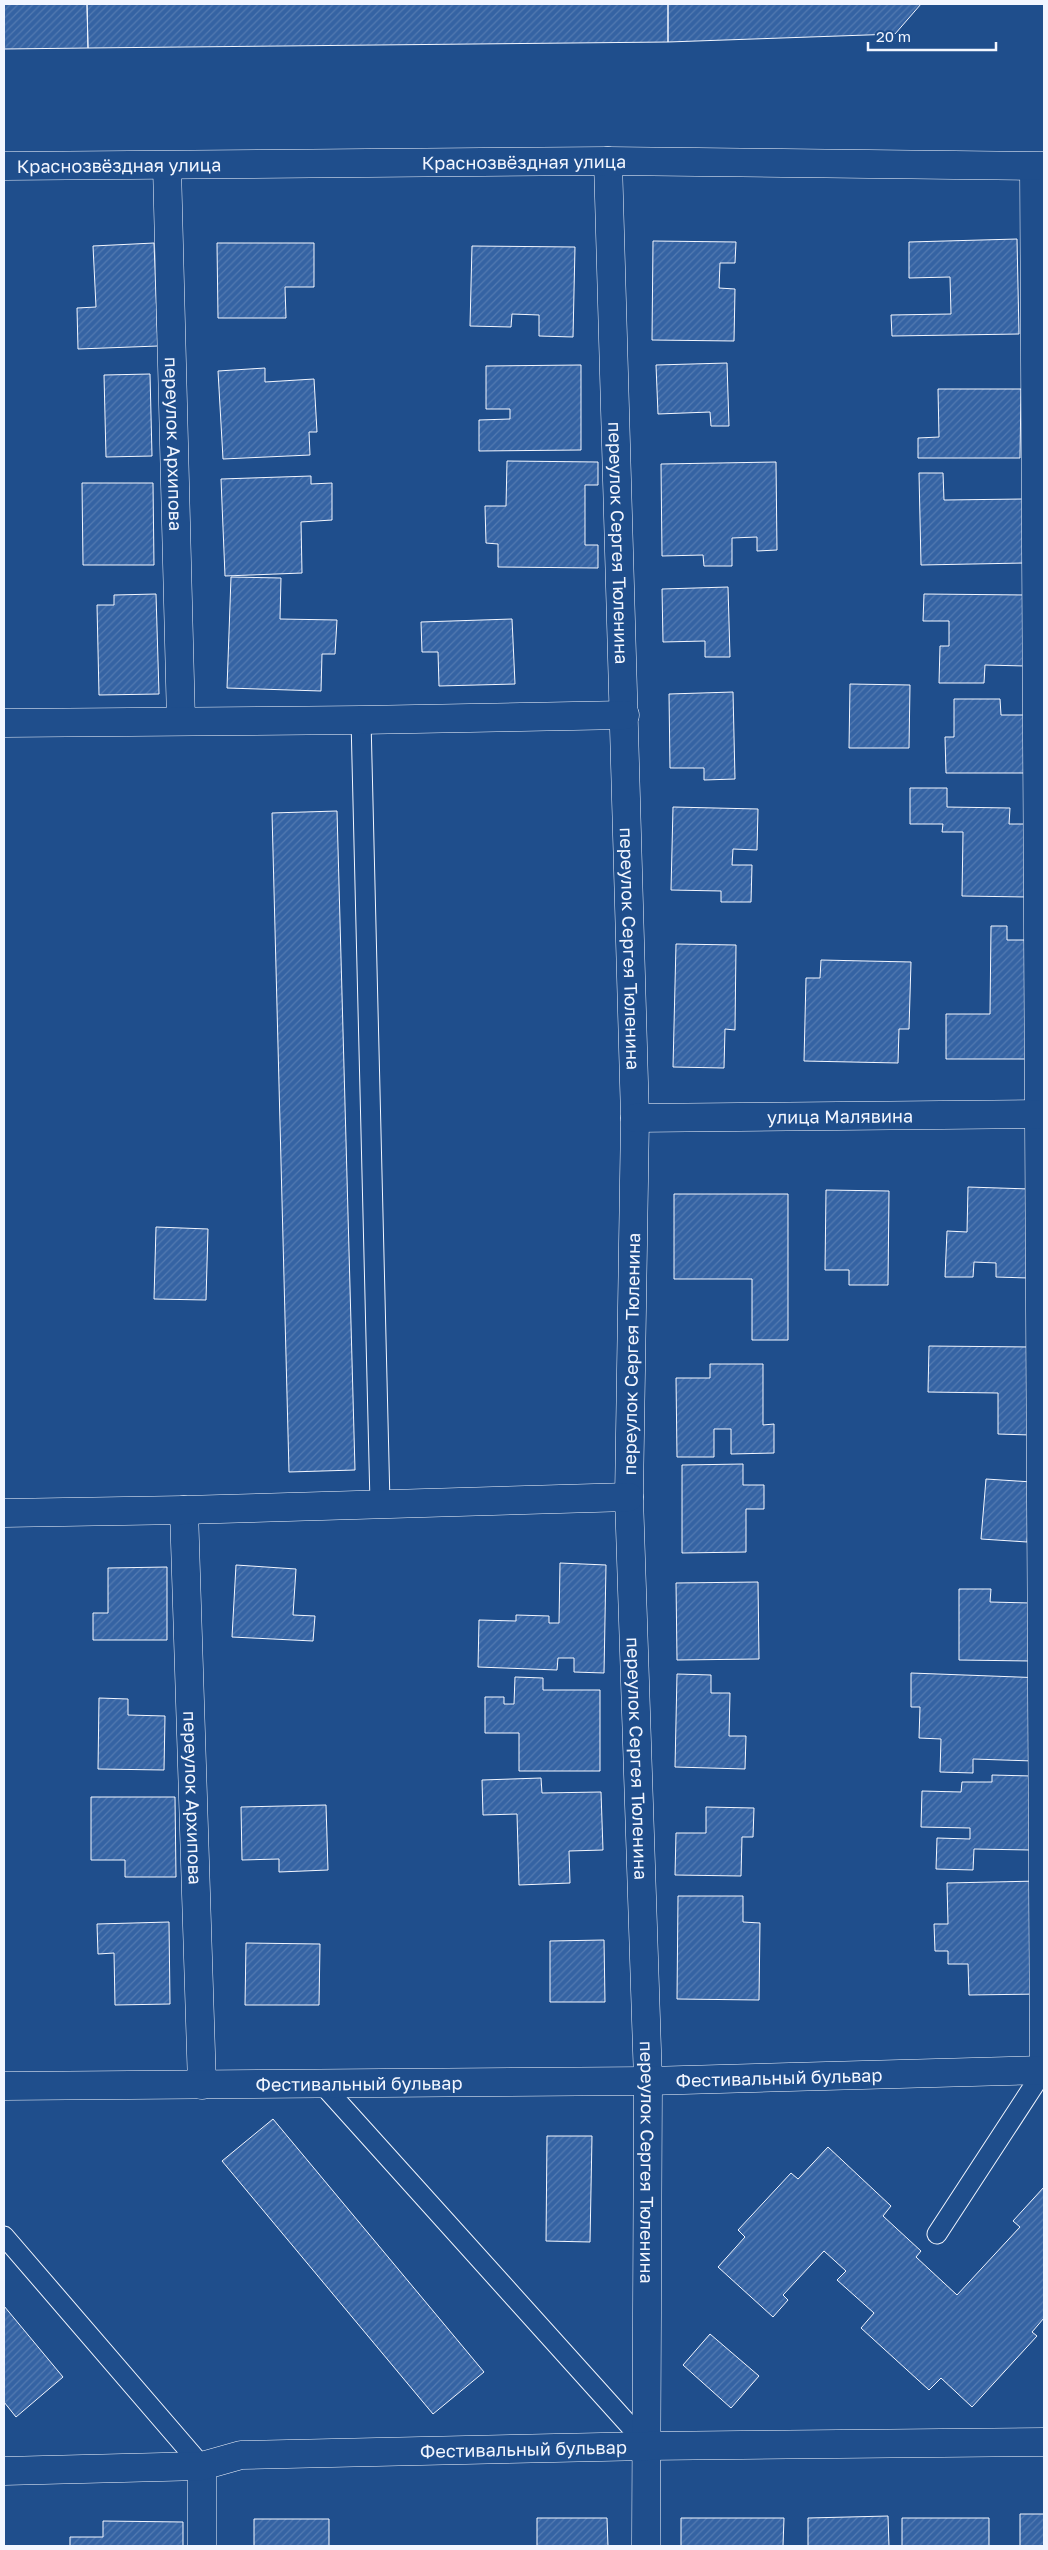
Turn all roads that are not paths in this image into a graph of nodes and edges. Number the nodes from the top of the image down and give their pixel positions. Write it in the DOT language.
graph roads {
  1 [pos="608,161"];
  2 [pos="4,166"];
  3 [pos="167,166"];
  4 [pos="1039,166"];
  5 [pos="625,715"];
  6 [pos="361,720"];
  7 [pos="181,721"];
  8 [pos="4,723"];
  9 [pos="1042,1114"];
  10 [pos="635,1118"];
  11 [pos="629,1497"];
  12 [pos="380,1503"];
  13 [pos="184,1510"];
  14 [pos="4,1513"];
  15 [pos="1044,2070"];
  16 [pos="648,2081"];
  17 [pos="322,2084"];
  18 [pos="202,2085"];
  19 [pos="4,2086"];
  20 [pos="937,2234"];
  21 [pos="4,2236"];
  22 [pos="1044,2442"];
  23 [pos="648,2446"];
  24 [pos="202,2466"];
  25 [pos="4,2471"];
  26 [pos="202,2546"];
  27 [pos="646,2546"];
  1 -- 3 [label="street, Краснозвёздная улица"];
  1 -- 4 [label="street, Краснозвёздная улица"];
  1 -- 5 [label="street, переулок Сергея Тюленина"];
  2 -- 3 [label="street, Краснозвёздная улица"];
  3 -- 7 [label="street, переулок Архипова"];
  4 -- 9 [label="street"];
  5 -- 6 [label="street"];
  5 -- 10 [label="street, переулок Сергея Тюленина"];
  6 -- 7 [label="street"];
  6 -- 12 [label="lane"];
  7 -- 8 [label="street"];
  9 -- 10 [label="street, улица Малявина"];
  9 -- 15 [label="street"];
  10 -- 11 [label="street, переулок Сергея Тюленина"];
  11 -- 12 [label="street"];
  11 -- 16 [label="street, переулок Сергея Тюленина"];
  12 -- 13 [label="street"];
  13 -- 14 [label="street"];
  13 -- 18 [label="street, переулок Архипова"];
  15 -- 16 [label="street, Фестивальный бульвар"];
  15 -- 20 [label="lane"];
  16 -- 17 [label="street, Фестивальный бульвар"];
  16 -- 23 [label="street, переулок Сергея Тюленина"];
  17 -- 18 [label="street, Фестивальный бульвар"];
  17 -- 23 [label="lane"];
  18 -- 19 [label="street, Фестивальный бульвар"];
  21 -- 24 [label="lane"];
  22 -- 23 [label="street, Фестивальный бульвар"];
  23 -- 24 [label="street, Фестивальный бульвар"];
  23 -- 27 [label="street, переулок Сергея Тюленина"];
  24 -- 25 [label="street, Фестивальный бульвар"];
  24 -- 26 [label="street"];
}
